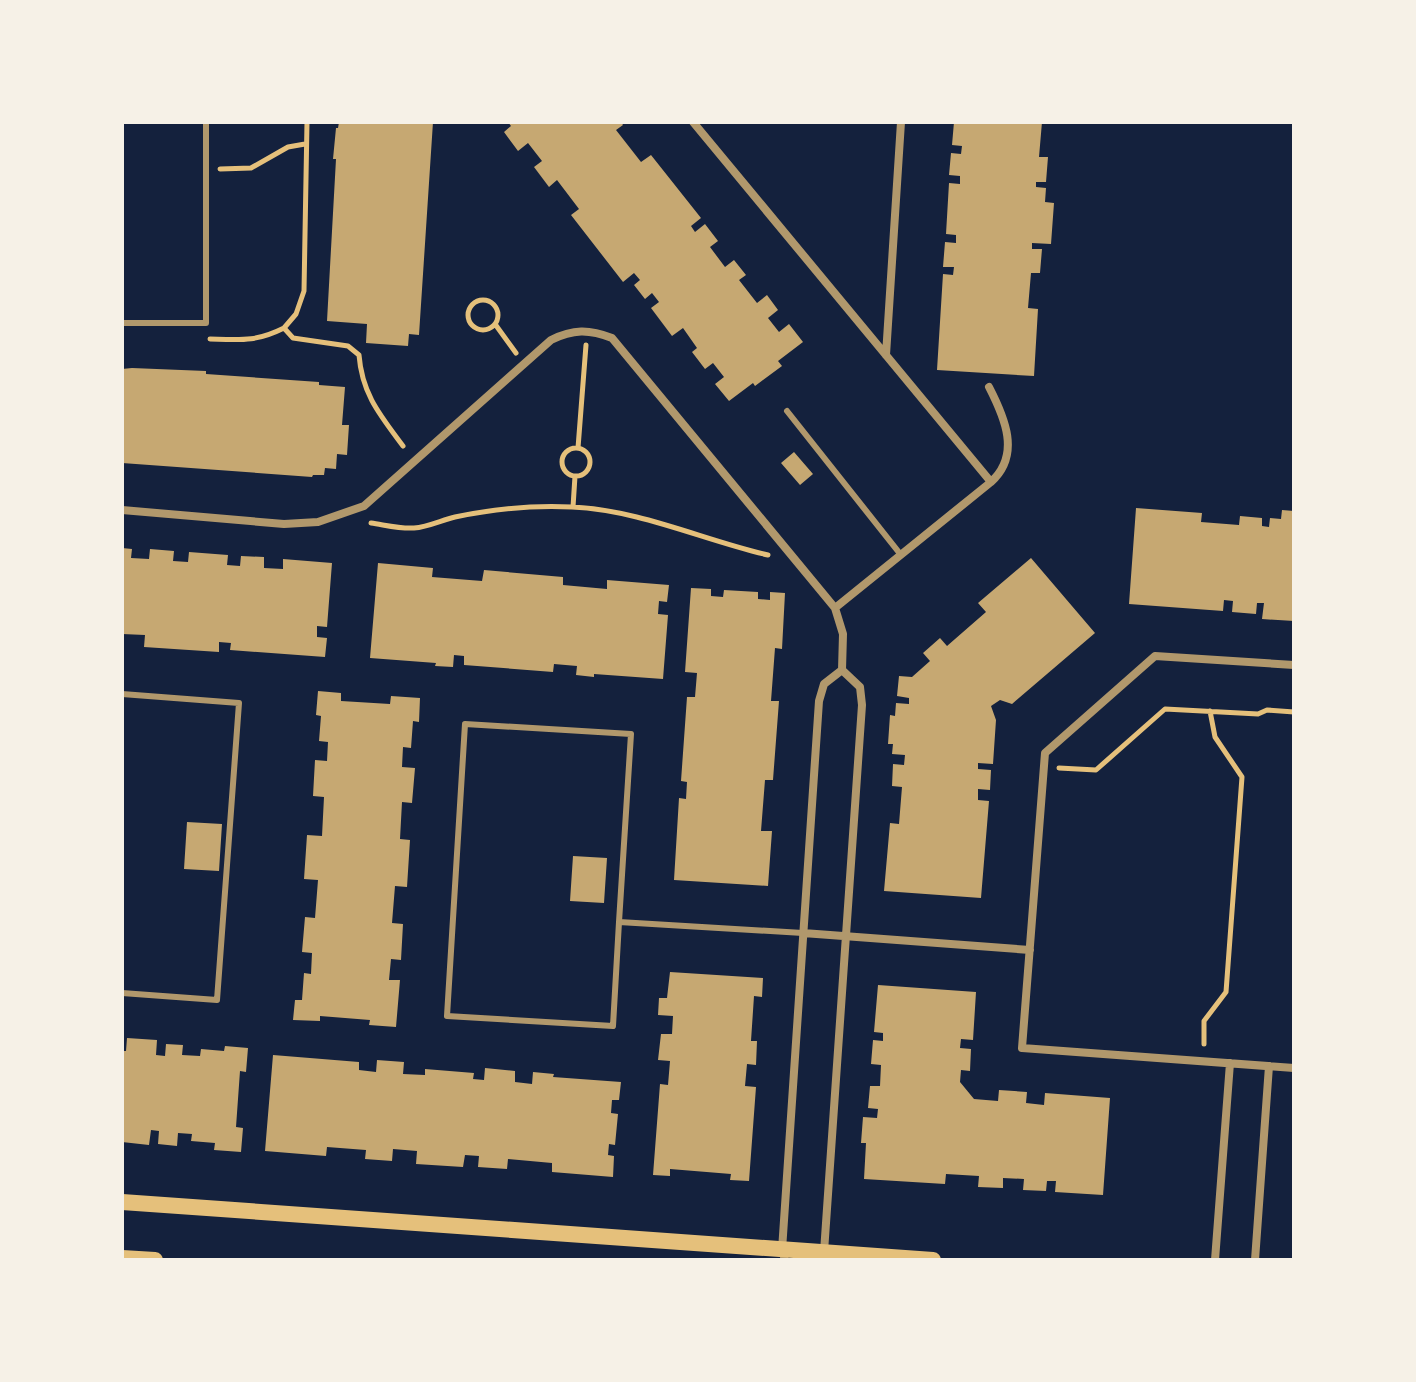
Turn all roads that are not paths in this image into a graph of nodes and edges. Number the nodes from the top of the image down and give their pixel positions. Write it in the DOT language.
graph roads {
  1 [pos="206,122"];
  2 [pos="693,122"];
  3 [pos="901,122"];
  4 [pos="122,323"];
  5 [pos="886,355"];
  6 [pos="989,387"];
  7 [pos="787,411"];
  8 [pos="991,482"];
  9 [pos="122,510"];
  10 [pos="901,555"];
  11 [pos="835,608"];
  12 [pos="1294,665"];
  13 [pos="842,670"];
  14 [pos="122,694"];
  15 [pos="619,922"];
  16 [pos="803,933"];
  17 [pos="845,937"];
  18 [pos="1030,950"];
  19 [pos="122,993"];
  20 [pos="1230,1063"];
  21 [pos="1269,1066"];
  22 [pos="1294,1068"];
  23 [pos="122,1202"];
  24 [pos="784,1255"];
  25 [pos="822,1256"];
  26 [pos="122,1258"];
  27 [pos="155,1260"];
  28 [pos="933,1260"];
  29 [pos="1215,1260"];
  30 [pos="1255,1260"];
  1 -- 4 [label="lane"];
  2 -- 5 [label="street"];
  3 -- 5 [label="street"];
  5 -- 8 [label="street"];
  6 -- 8 [label="street"];
  7 -- 10 [label="lane"];
  8 -- 10 [label="street"];
  9 -- 11 [label="street"];
  10 -- 11 [label="street"];
  11 -- 13 [label="street"];
  12 -- 18 [label="street"];
  13 -- 16 [label="street"];
  13 -- 17 [label="street"];
  14 -- 19 [label="lane"];
  15 -- 15 [label="lane"];
  15 -- 16 [label="lane"];
  16 -- 17 [label="street"];
  16 -- 24 [label="street"];
  17 -- 18 [label="street"];
  17 -- 25 [label="street"];
  18 -- 20 [label="street"];
  20 -- 21 [label="street"];
  20 -- 29 [label="street"];
  21 -- 22 [label="street"];
  21 -- 30 [label="street"];
  23 -- 24 [label="main road"];
  24 -- 25 [label="main road"];
  25 -- 28 [label="main road"];
  26 -- 27 [label="main road"];
}
